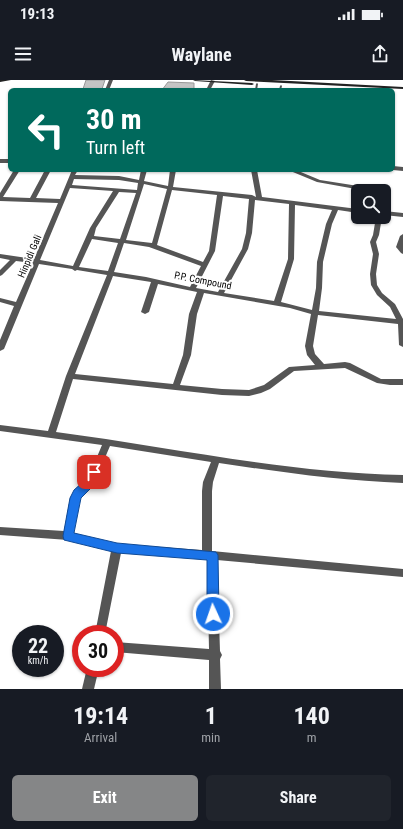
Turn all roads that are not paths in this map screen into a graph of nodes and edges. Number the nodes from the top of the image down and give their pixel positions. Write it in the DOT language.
graph roads {
  1 [pos="9,80"];
  2 [pos="195,80"];
  3 [pos="246,80"];
  4 [pos="0,81"];
  5 [pos="213,81"];
  6 [pos="257,84"];
  7 [pos="209,88"];
  8 [pos="256,88"];
  9 [pos="281,88"];
  10 [pos="403,88"];
  11 [pos="16,172"];
  12 [pos="47,172"];
  13 [pos="74,172"];
  14 [pos="144,172"];
  15 [pos="173,172"];
  16 [pos="254,172"];
  17 [pos="296,172"];
  18 [pos="72,178"];
  19 [pos="141,184"];
  20 [pos="69,186"];
  21 [pos="351,186"];
  22 [pos="170,188"];
  23 [pos="117,190"];
  24 [pos="139,192"];
  25 [pos="220,194"];
  26 [pos="256,198"];
  27 [pos="0,199"];
  28 [pos="32,200"];
  29 [pos="62,201"];
  30 [pos="292,202"];
  31 [pos="336,208"];
  32 [pos="351,209"];
  33 [pos="391,214"];
  34 [pos="403,215"];
  35 [pos="378,224"];
  36 [pos="403,236"];
  37 [pos="90,237"];
  38 [pos="122,240"];
  39 [pos="154,246"];
  40 [pos="403,252"];
  41 [pos="0,256"];
  42 [pos="15,258"];
  43 [pos="38,262"];
  44 [pos="206,265"];
  45 [pos="75,269"];
  46 [pos="0,274"];
  47 [pos="111,274"];
  48 [pos="155,281"];
  49 [pos="192,290"];
  50 [pos="201,291"];
  51 [pos="220,294"];
  52 [pos="0,300"];
  53 [pos="277,304"];
  54 [pos="19,305"];
  55 [pos="145,312"];
  56 [pos="315,313"];
  57 [pos="402,322"];
  58 [pos="403,345"];
  59 [pos="0,349"];
  60 [pos="322,367"];
  61 [pos="70,376"];
  62 [pos="403,382"];
  63 [pos="176,386"];
  64 [pos="0,428"];
  65 [pos="51,435"];
  66 [pos="107,443"];
  67 [pos="216,460"];
  68 [pos="403,479"];
  69 [pos="0,531"];
  70 [pos="68,536"];
  71 [pos="117,548"];
  72 [pos="210,555"];
  73 [pos="403,573"];
  74 [pos="102,625"];
  75 [pos="124,648"];
  76 [pos="216,655"];
  77 [pos="91,677"];
  78 [pos="88,689"];
  79 [pos="216,689"];
  1 -- 4 [label="main road"];
  2 -- 5 [label="main road"];
  3 -- 10 [label="main road"];
  5 -- 6 [label="main road"];
  5 -- 7 [label="street"];
  6 -- 8 [label="lane"];
  6 -- 9 [label="main road"];
  11 -- 27 [label="street"];
  12 -- 28 [label="street"];
  13 -- 18 [label="street, Hinpidi Gali"];
  14 -- 19 [label="street"];
  15 -- 22 [label="street"];
  16 -- 26 [label="street"];
  17 -- 21 [label="street"];
  18 -- 19 [label="street"];
  18 -- 20 [label="street, Hinpidi Gali"];
  19 -- 22 [label="street"];
  19 -- 24 [label="street"];
  20 -- 23 [label="street"];
  20 -- 29 [label="street, Hinpidi Gali"];
  22 -- 25 [label="street"];
  22 -- 39 [label="street"];
  23 -- 24 [label="street"];
  23 -- 37 [label="street"];
  24 -- 38 [label="street"];
  25 -- 26 [label="street"];
  25 -- 44 [label="street"];
  26 -- 30 [label="street"];
  26 -- 51 [label="street"];
  27 -- 28 [label="street"];
  28 -- 29 [label="street"];
  29 -- 43 [label="street, Hinpidi Gali"];
  30 -- 31 [label="street"];
  30 -- 53 [label="street"];
  31 -- 32 [label="street"];
  31 -- 56 [label="street"];
  33 -- 34 [label="street"];
  35 -- 57 [label="street"];
  36 -- 40 [label="street"];
  37 -- 38 [label="street"];
  37 -- 45 [label="street"];
  38 -- 39 [label="street"];
  38 -- 47 [label="street"];
  39 -- 44 [label="street"];
  41 -- 42 [label="street, P.P. Compound"];
  42 -- 43 [label="street, P.P. Compound"];
  42 -- 46 [label="street"];
  43 -- 45 [label="street, P.P. Compound"];
  43 -- 54 [label="street, Hinpidi Gali"];
  44 -- 49 [label="street"];
  45 -- 47 [label="street, P.P. Compound"];
  47 -- 48 [label="street, P.P. Compound"];
  47 -- 61 [label="street"];
  48 -- 49 [label="street, P.P. Compound"];
  48 -- 55 [label="street"];
  49 -- 50 [label="street, P.P. Compound"];
  50 -- 51 [label="street, P.P. Compound"];
  50 -- 63 [label="street"];
  51 -- 53 [label="street, P.P. Compound"];
  52 -- 54 [label="street"];
  53 -- 56 [label="street, P.P. Compound"];
  54 -- 59 [label="street, Hinpidi Gali"];
  56 -- 57 [label="street, P.P. Compound"];
  56 -- 60 [label="street"];
  57 -- 58 [label="street"];
  60 -- 62 [label="street"];
  60 -- 63 [label="street"];
  61 -- 63 [label="street"];
  61 -- 65 [label="street"];
  64 -- 65 [label="street"];
  65 -- 66 [label="street"];
  66 -- 67 [label="street"];
  66 -- 70 [label="street"];
  67 -- 68 [label="street"];
  67 -- 72 [label="street"];
  69 -- 70 [label="street"];
  70 -- 71 [label="street"];
  71 -- 72 [label="street"];
  71 -- 74 [label="street"];
  72 -- 73 [label="street"];
  72 -- 76 [label="street"];
  75 -- 76 [label="street"];
  76 -- 79 [label="street"];
  77 -- 78 [label="street"];
}
